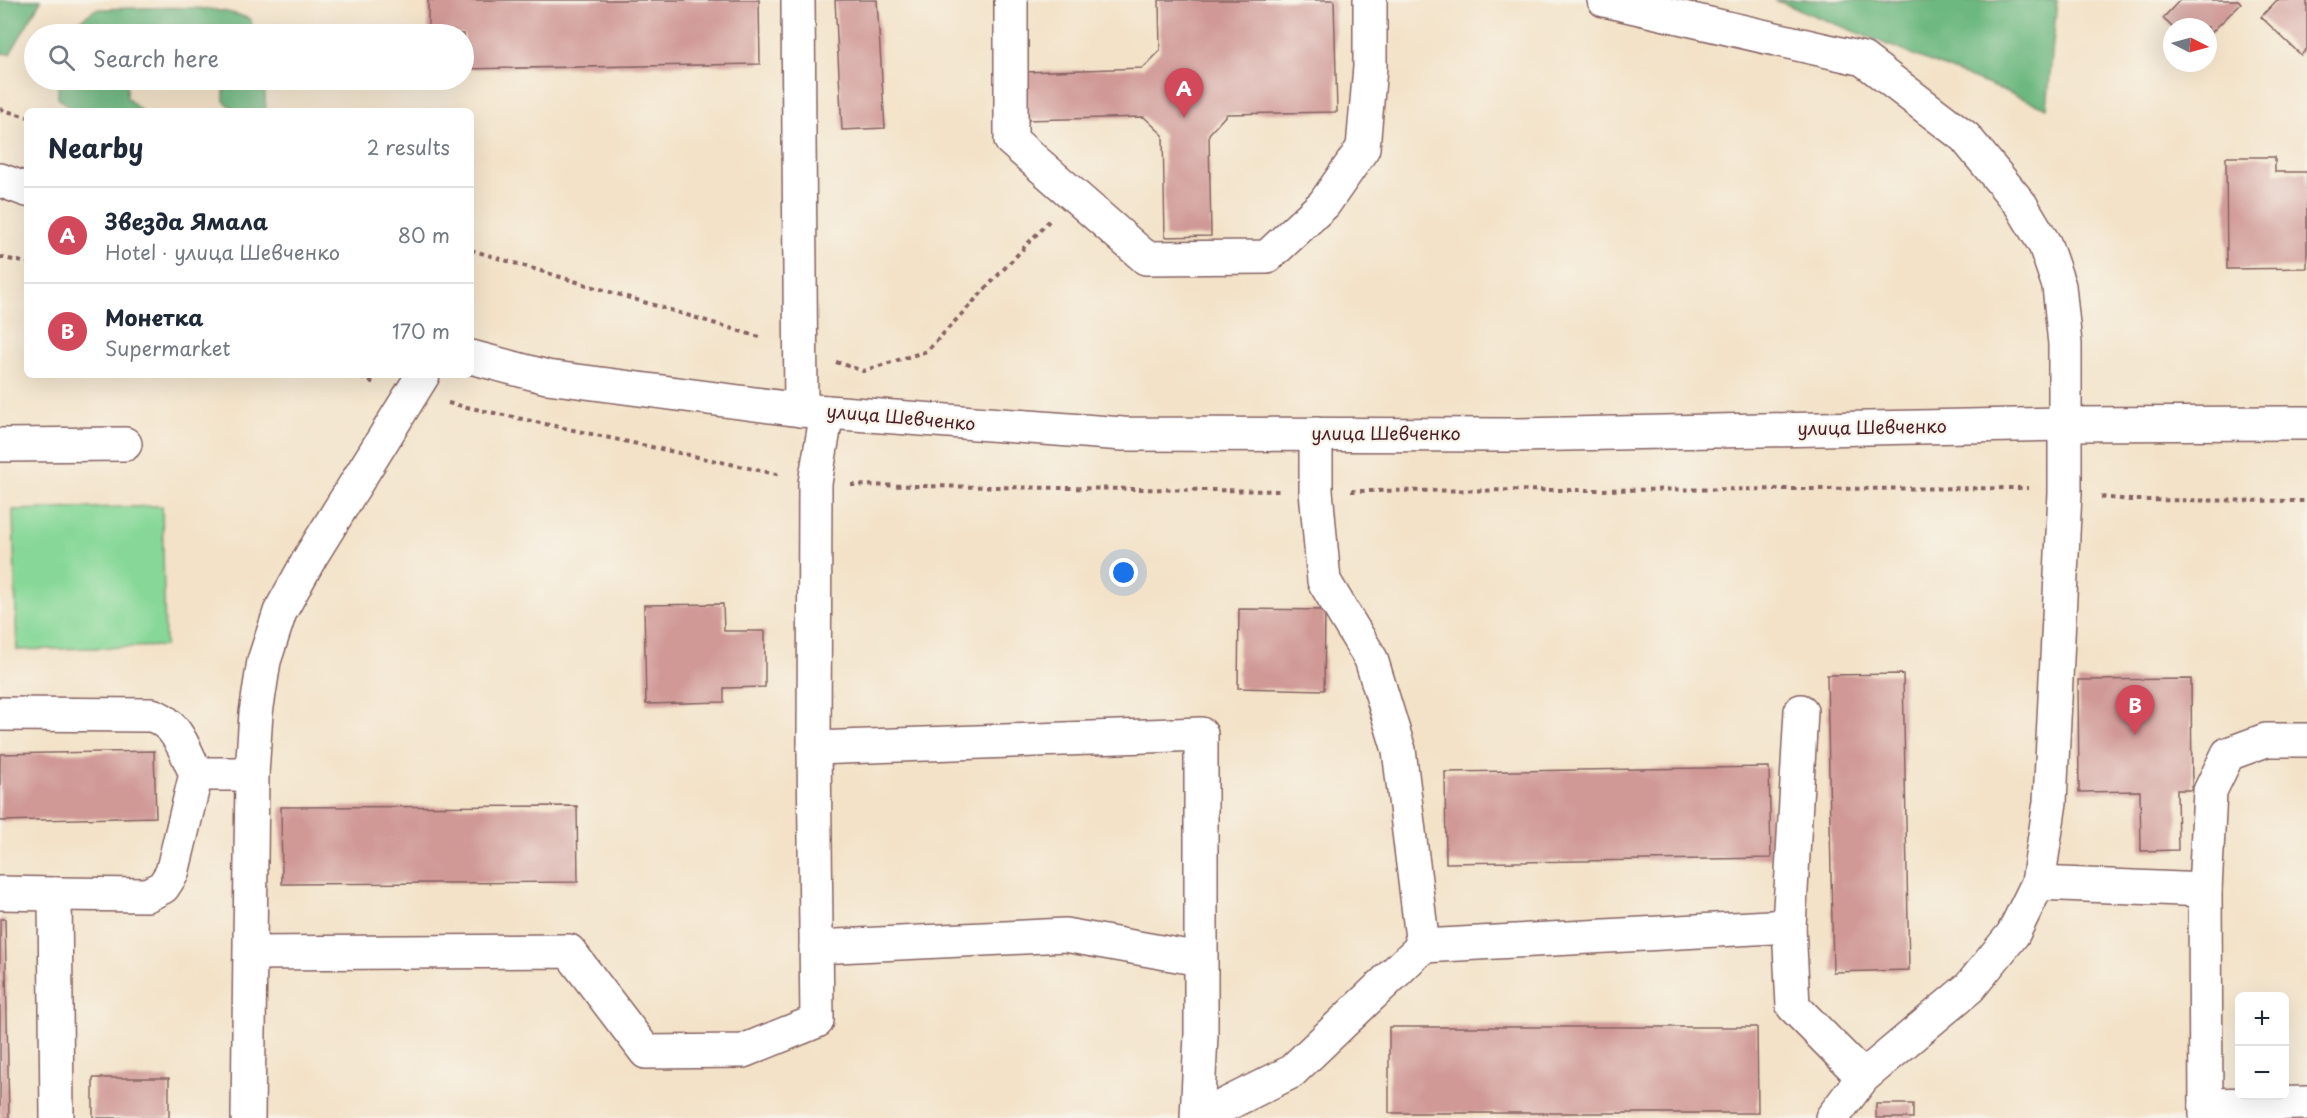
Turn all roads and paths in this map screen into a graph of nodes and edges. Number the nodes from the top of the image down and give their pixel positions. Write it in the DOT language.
graph roads {
  1 [pos="798,0"];
  2 [pos="1011,0"];
  3 [pos="1370,0"];
  4 [pos="1604,0"];
  5 [pos="0,109"];
  6 [pos="24,116"];
  7 [pos="0,180"];
  8 [pos="24,189"];
  9 [pos="1074,195"];
  10 [pos="474,251"];
  11 [pos="0,257"];
  12 [pos="24,262"];
  13 [pos="801,349"];
  14 [pos="474,358"];
  15 [pos="421,378"];
  16 [pos="814,411"];
  17 [pos="2307,423"];
  18 [pos="2065,424"];
  19 [pos="1316,434"];
  20 [pos="125,444"];
  21 [pos="0,445"];
  22 [pos="1800,711"];
  23 [pos="0,714"];
  24 [pos="2307,740"];
  25 [pos="813,748"];
  26 [pos="196,774"];
  27 [pos="252,774"];
  28 [pos="2038,883"];
  29 [pos="2205,890"];
  30 [pos="0,893"];
  31 [pos="55,894"];
  32 [pos="1789,926"];
  33 [pos="1423,946"];
  34 [pos="816,947"];
  35 [pos="252,953"];
  36 [pos="1200,959"];
  37 [pos="1863,1077"];
  38 [pos="2307,1103"];
  39 [pos="2206,1112"];
  40 [pos="57,1118"];
  41 [pos="248,1118"];
  42 [pos="1198,1118"];
  43 [pos="1832,1118"];
  1 -- 13 [label="street"];
  2 -- 9 [label="street"];
  3 -- 9 [label="street"];
  4 -- 18 [label="street"];
  5 -- 6 [label="path"];
  7 -- 8 [label="street"];
  9 -- 13 [label="path"];
  10 -- 13 [label="path"];
  11 -- 12 [label="path"];
  13 -- 16 [label="street"];
  14 -- 16 [label="street, улица Шевченко"];
  15 -- 27 [label="street"];
  16 -- 19 [label="street, улица Шевченко"];
  16 -- 25 [label="street"];
  17 -- 18 [label="street, улица Шевченко"];
  18 -- 19 [label="street, улица Шевченко"];
  18 -- 28 [label="street"];
  19 -- 33 [label="street"];
  20 -- 21 [label="street"];
  22 -- 32 [label="street"];
  23 -- 26 [label="street"];
  24 -- 29 [label="street"];
  25 -- 34 [label="street"];
  25 -- 36 [label="street"];
  26 -- 27 [label="street"];
  26 -- 31 [label="street"];
  27 -- 35 [label="street"];
  28 -- 29 [label="street"];
  28 -- 37 [label="street"];
  29 -- 39 [label="street"];
  30 -- 31 [label="street"];
  31 -- 40 [label="street"];
  32 -- 33 [label="street"];
  32 -- 37 [label="street"];
  33 -- 42 [label="street"];
  34 -- 35 [label="street"];
  34 -- 36 [label="street"];
  35 -- 41 [label="street"];
  36 -- 42 [label="street"];
  37 -- 43 [label="street"];
  38 -- 39 [label="street"];
}
